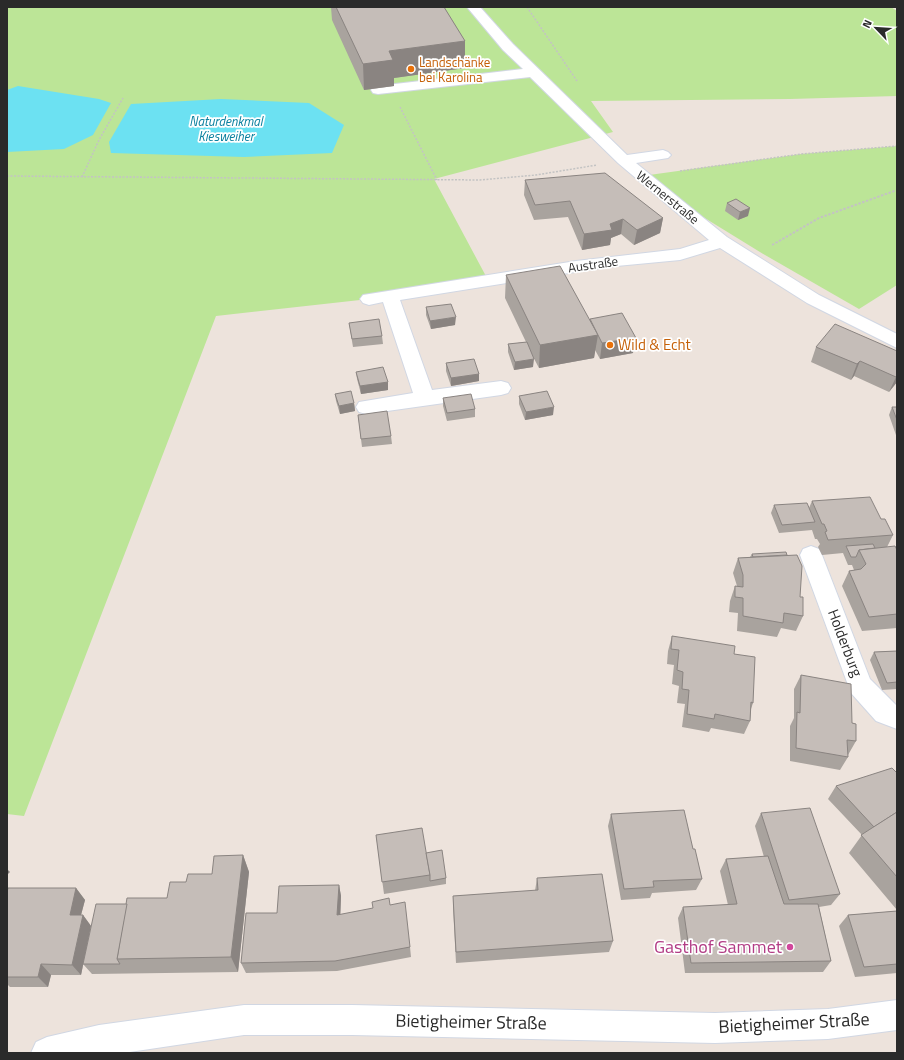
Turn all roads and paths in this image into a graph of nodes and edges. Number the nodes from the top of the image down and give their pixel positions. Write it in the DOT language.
graph roads {
  1 [pos="473,7"];
  2 [pos="534,72"];
  3 [pos="384,89"];
  4 [pos="123,98"];
  5 [pos="897,146"];
  6 [pos="663,155"];
  7 [pos="623,160"];
  8 [pos="582,167"];
  9 [pos="7,176"];
  10 [pos="642,176"];
  11 [pos="82,177"];
  12 [pos="437,180"];
  13 [pos="897,190"];
  14 [pos="721,241"];
  15 [pos="748,258"];
  16 [pos="390,296"];
  17 [pos="369,299"];
  18 [pos="897,342"];
  19 [pos="501,388"];
  20 [pos="425,398"];
  21 [pos="366,407"];
  22 [pos="811,555"];
  23 [pos="897,718"];
  24 [pos="897,1015"];
  25 [pos="47,1053"];
  1 -- 2 [label="street, Wernerstraße"];
  2 -- 3 [label="street"];
  2 -- 7 [label="street, Wernerstraße"];
  3 -- 12 [label="path"];
  4 -- 11 [label="path"];
  5 -- 10 [label="path"];
  6 -- 7 [label="street"];
  7 -- 10 [label="street, Wernerstraße"];
  8 -- 12 [label="path"];
  9 -- 11 [label="path"];
  10 -- 14 [label="street, Wernerstraße"];
  11 -- 12 [label="path"];
  13 -- 15 [label="path"];
  14 -- 15 [label="street, Wernerstraße"];
  14 -- 16 [label="street, Austraße"];
  15 -- 18 [label="street, Wernerstraße"];
  16 -- 17 [label="street, Austraße"];
  16 -- 20 [label="street"];
  19 -- 20 [label="street"];
  20 -- 21 [label="street"];
  22 -- 23 [label="street, Holderburg"];
  24 -- 25 [label="street, Bietigheimer Straße"];
}
